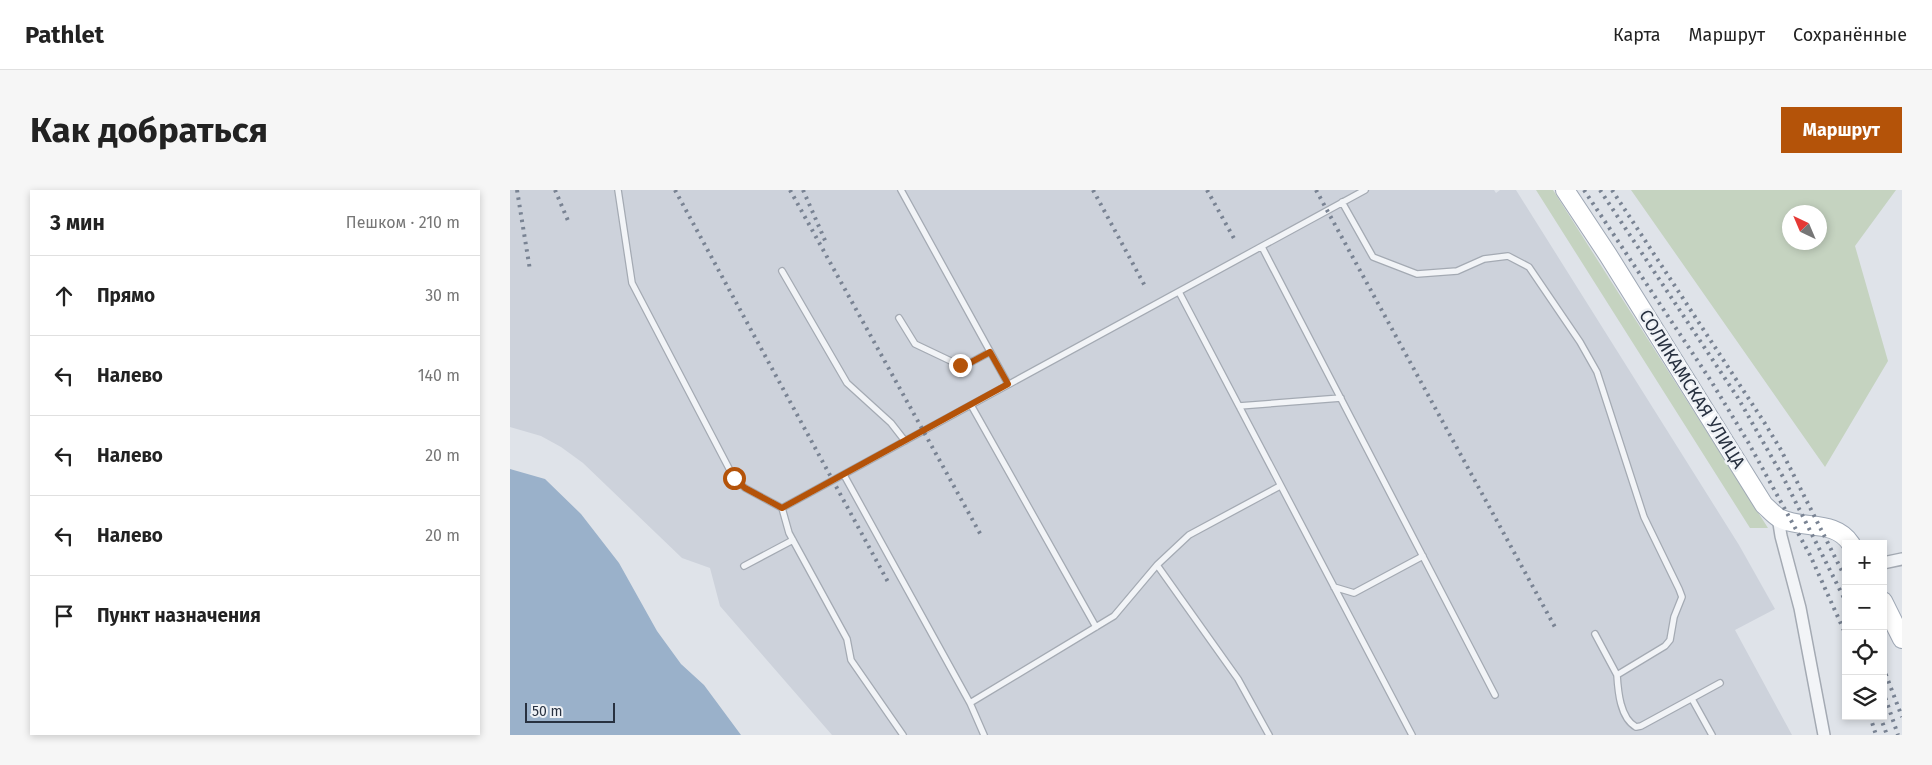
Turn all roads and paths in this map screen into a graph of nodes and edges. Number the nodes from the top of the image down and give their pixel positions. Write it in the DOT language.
graph roads {
  1 [pos="618,190"];
  2 [pos="901,190"];
  3 [pos="1365,190"];
  4 [pos="1565,190"];
  5 [pos="1342,202"];
  6 [pos="1262,247"];
  7 [pos="782,271"];
  8 [pos="1179,292"];
  9 [pos="898,318"];
  10 [pos="990,352"];
  11 [pos="1008,384"];
  12 [pos="1341,398"];
  13 [pos="971,405"];
  14 [pos="1239,406"];
  15 [pos="905,441"];
  16 [pos="844,475"];
  17 [pos="1280,486"];
  18 [pos="782,508"];
  19 [pos="1778,518"];
  20 [pos="793,540"];
  21 [pos="1848,540"];
  22 [pos="1423,556"];
  23 [pos="1902,559"];
  24 [pos="1887,562"];
  25 [pos="1157,565"];
  26 [pos="744,566"];
  27 [pos="1334,588"];
  28 [pos="1887,609"];
  29 [pos="1096,627"];
  30 [pos="1594,634"];
  31 [pos="1902,639"];
  32 [pos="1617,674"];
  33 [pos="1720,683"];
  34 [pos="1495,695"];
  35 [pos="1692,698"];
  36 [pos="970,703"];
  37 [pos="903,735"];
  38 [pos="984,735"];
  39 [pos="1269,735"];
  40 [pos="1412,735"];
  41 [pos="1712,735"];
  42 [pos="1824,735"];
  1 -- 18 [label="lane"];
  2 -- 10 [label="lane"];
  3 -- 5 [label="lane"];
  4 -- 19 [label="main road, СОЛИКАМСКАЯ УЛИЦА"];
  5 -- 6 [label="lane"];
  5 -- 32 [label="lane"];
  6 -- 8 [label="lane"];
  6 -- 12 [label="lane"];
  7 -- 15 [label="lane"];
  8 -- 11 [label="lane"];
  8 -- 14 [label="lane"];
  9 -- 10 [label="lane"];
  10 -- 11 [label="lane"];
  11 -- 13 [label="lane"];
  12 -- 14 [label="lane"];
  12 -- 22 [label="lane"];
  13 -- 15 [label="lane"];
  13 -- 29 [label="lane"];
  14 -- 17 [label="lane"];
  15 -- 16 [label="lane"];
  16 -- 18 [label="lane"];
  16 -- 36 [label="lane"];
  17 -- 25 [label="lane"];
  17 -- 27 [label="lane"];
  18 -- 20 [label="lane"];
  19 -- 21 [label="main road"];
  19 -- 42 [label="street"];
  20 -- 26 [label="lane"];
  20 -- 37 [label="lane"];
  22 -- 27 [label="lane"];
  22 -- 34 [label="lane"];
  23 -- 24 [label="street"];
  25 -- 29 [label="lane"];
  25 -- 39 [label="lane"];
  27 -- 40 [label="lane"];
  28 -- 31 [label="main road"];
  29 -- 36 [label="lane"];
  30 -- 32 [label="lane"];
  32 -- 35 [label="lane"];
  33 -- 35 [label="lane"];
  35 -- 41 [label="lane"];
  36 -- 38 [label="lane"];
}
